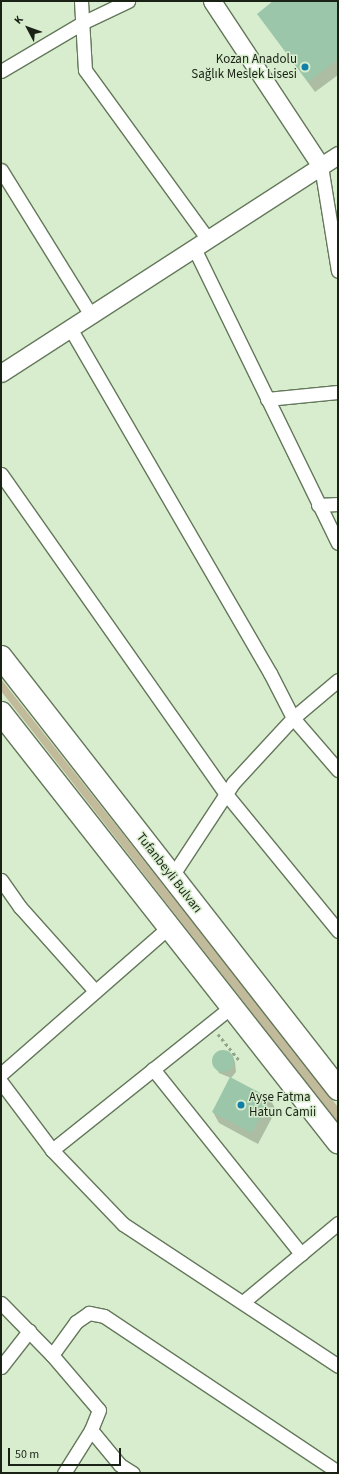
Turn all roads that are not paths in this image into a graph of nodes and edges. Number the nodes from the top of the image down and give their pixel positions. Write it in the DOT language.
graph roads {
  1 [pos="81,1"];
  2 [pos="128,1"];
  3 [pos="212,1"];
  4 [pos="84,22"];
  5 [pos="1,71"];
  6 [pos="338,155"];
  7 [pos="321,166"];
  8 [pos="1,170"];
  9 [pos="201,243"];
  10 [pos="338,265"];
  11 [pos="91,315"];
  12 [pos="70,328"];
  13 [pos="1,373"];
  14 [pos="338,392"];
  15 [pos="267,399"];
  16 [pos="1,474"];
  17 [pos="338,504"];
  18 [pos="318,505"];
  19 [pos="338,543"];
  20 [pos="1,657"];
  21 [pos="338,680"];
  22 [pos="1,713"];
  23 [pos="293,718"];
  24 [pos="338,770"];
  25 [pos="226,794"];
  26 [pos="172,876"];
  27 [pos="1,880"];
  28 [pos="169,927"];
  29 [pos="338,931"];
  30 [pos="95,991"];
  31 [pos="231,1007"];
  32 [pos="153,1069"];
  33 [pos="1,1074"];
  34 [pos="1,1082"];
  35 [pos="338,1089"];
  36 [pos="338,1142"];
  37 [pos="52,1150"];
  38 [pos="338,1223"];
  39 [pos="301,1254"];
  40 [pos="243,1302"];
  41 [pos="1,1303"];
  42 [pos="29,1332"];
  43 [pos="52,1355"];
  44 [pos="338,1366"];
  45 [pos="1,1367"];
  46 [pos="91,1430"];
  47 [pos="338,1472"];
  48 [pos="64,1473"];
  49 [pos="132,1473"];
  1 -- 4 [label="street"];
  2 -- 4 [label="street"];
  3 -- 7 [label="street"];
  4 -- 5 [label="street"];
  4 -- 9 [label="street"];
  6 -- 7 [label="street"];
  7 -- 9 [label="street"];
  7 -- 10 [label="street"];
  8 -- 11 [label="street"];
  9 -- 11 [label="street"];
  9 -- 15 [label="street"];
  11 -- 12 [label="street"];
  12 -- 13 [label="street"];
  12 -- 23 [label="street"];
  14 -- 15 [label="street"];
  15 -- 18 [label="street"];
  16 -- 25 [label="street"];
  17 -- 18 [label="street"];
  18 -- 19 [label="street"];
  20 -- 26 [label="highway, Tufanbeyli Bulvarı"];
  21 -- 23 [label="street"];
  22 -- 28 [label="highway"];
  23 -- 24 [label="street"];
  23 -- 25 [label="street"];
  25 -- 26 [label="street"];
  25 -- 29 [label="street"];
  26 -- 35 [label="highway, Tufanbeyli Bulvarı"];
  27 -- 30 [label="street"];
  28 -- 30 [label="street"];
  28 -- 31 [label="highway"];
  30 -- 33 [label="street"];
  31 -- 32 [label="street"];
  31 -- 36 [label="highway"];
  32 -- 37 [label="street"];
  32 -- 39 [label="street"];
  34 -- 37 [label="street"];
  37 -- 40 [label="street"];
  38 -- 39 [label="street"];
  39 -- 40 [label="street"];
  40 -- 44 [label="street"];
  41 -- 42 [label="street"];
  42 -- 43 [label="street"];
  42 -- 45 [label="street"];
  43 -- 46 [label="street"];
  43 -- 47 [label="street"];
  46 -- 48 [label="street"];
  46 -- 49 [label="street"];
}
